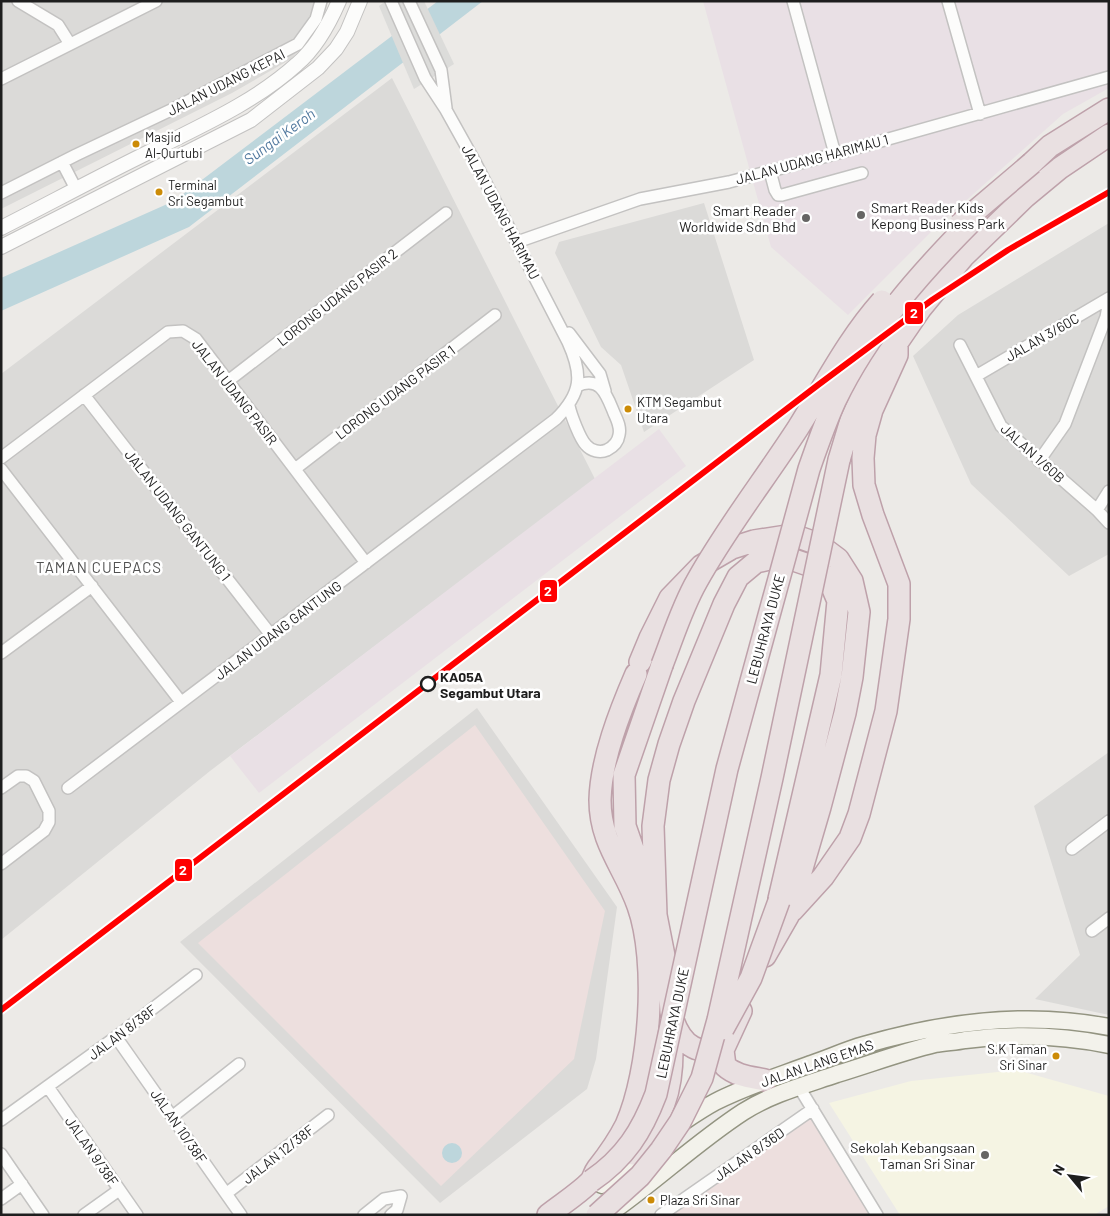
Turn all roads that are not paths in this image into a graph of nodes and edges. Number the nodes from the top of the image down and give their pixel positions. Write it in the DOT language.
graph roads {
  1 [pos="18,1"];
  2 [pos="156,1"];
  3 [pos="321,1"];
  4 [pos="339,1"];
  5 [pos="360,1"];
  6 [pos="391,1"];
  7 [pos="409,1"];
  8 [pos="793,1"];
  9 [pos="948,1"];
  10 [pos="70,44"];
  11 [pos="1109,78"];
  12 [pos="1,79"];
  13 [pos="1109,109"];
  14 [pos="446,110"];
  15 [pos="980,114"];
  16 [pos="1109,135"];
  17 [pos="834,154"];
  18 [pos="62,162"];
  19 [pos="1032,162"];
  20 [pos="770,171"];
  21 [pos="862,173"];
  22 [pos="76,189"];
  23 [pos="1,193"];
  24 [pos="446,213"];
  25 [pos="1,228"];
  26 [pos="517,242"];
  27 [pos="1,247"];
  28 [pos="1109,299"];
  29 [pos="555,314"];
  30 [pos="495,315"];
  31 [pos="897,343"];
  32 [pos="960,345"];
  33 [pos="976,376"];
  34 [pos="228,382"];
  35 [pos="577,386"];
  36 [pos="606,394"];
  37 [pos="84,395"];
  38 [pos="569,406"];
  39 [pos="1,458"];
  40 [pos="1039,461"];
  41 [pos="1,469"];
  42 [pos="295,469"];
  43 [pos="488,471"];
  44 [pos="1109,491"];
  45 [pos="1097,510"];
  46 [pos="1109,523"];
  47 [pos="366,563"];
  48 [pos="92,586"];
  49 [pos="271,635"];
  50 [pos="1,653"];
  51 [pos="181,702"];
  52 [pos="1,788"];
  53 [pos="68,788"];
  54 [pos="1109,821"];
  55 [pos="1072,849"];
  56 [pos="1,864"];
  57 [pos="784,909"];
  58 [pos="656,915"];
  59 [pos="1109,918"];
  60 [pos="1092,931"];
  61 [pos="196,976"];
  62 [pos="671,1008"];
  63 [pos="1109,1027"];
  64 [pos="731,1033"];
  65 [pos="116,1037"];
  66 [pos="1109,1045"];
  67 [pos="239,1064"];
  68 [pos="702,1078"];
  69 [pos="765,1080"];
  70 [pos="48,1087"];
  71 [pos="799,1087"];
  72 [pos="813,1110"];
  73 [pos="328,1115"];
  74 [pos="173,1116"];
  75 [pos="1,1120"];
  76 [pos="1,1154"];
  77 [pos="617,1174"];
  78 [pos="591,1181"];
  79 [pos="22,1184"];
  80 [pos="119,1190"];
  81 [pos="227,1193"];
  82 [pos="1,1199"];
  83 [pos="873,1213"];
  84 [pos="43,1215"];
  85 [pos="84,1215"];
  86 [pos="137,1215"];
  87 [pos="241,1215"];
  88 [pos="364,1215"];
  89 [pos="391,1215"];
  90 [pos="548,1215"];
  91 [pos="564,1215"];
  92 [pos="597,1215"];
  93 [pos="608,1215"];
  94 [pos="661,1215"];
  1 -- 10 [label="street"];
  2 -- 10 [label="street"];
  3 -- 18 [label="street, JALAN UDANG KEPAI"];
  4 -- 22 [label="street"];
  5 -- 27 [label="street"];
  6 -- 14 [label="street, JALAN UDANG HARIMAU"];
  7 -- 14 [label="street, JALAN UDANG HARIMAU"];
  8 -- 17 [label="street"];
  9 -- 15 [label="street"];
  10 -- 12 [label="street"];
  11 -- 15 [label="street, JALAN UDANG HARIMAU 1"];
  13 -- 19 [label="highway, LEBUHRAYA DUKE"];
  14 -- 26 [label="street, JALAN UDANG HARIMAU"];
  15 -- 17 [label="street, JALAN UDANG HARIMAU 1"];
  16 -- 31 [label="highway"];
  17 -- 20 [label="street, JALAN UDANG HARIMAU 1"];
  18 -- 22 [label="street"];
  18 -- 23 [label="street, JALAN UDANG KEPAI"];
  19 -- 58 [label="highway, bridge"];
  19 -- 78 [label="highway, LEBUHRAYA DUKE, bridge"];
  20 -- 21 [label="street"];
  20 -- 26 [label="street, JALAN UDANG HARIMAU 1"];
  22 -- 25 [label="street"];
  24 -- 34 [label="street, LORONG UDANG PASIR 2"];
  26 -- 29 [label="street, JALAN UDANG HARIMAU"];
  28 -- 33 [label="street, JALAN 3/60C"];
  28 -- 40 [label="street"];
  29 -- 35 [label="street, JALAN UDANG HARIMAU"];
  29 -- 36 [label="street, JALAN UDANG HARIMAU"];
  30 -- 42 [label="street, LORONG UDANG PASIR 1"];
  31 -- 57 [label="highway"];
  31 -- 68 [label="highway, bridge"];
  32 -- 33 [label="street, JALAN 1/60B"];
  33 -- 40 [label="street, JALAN 1/60B"];
  34 -- 37 [label="street, JALAN UDANG PASIR"];
  34 -- 42 [label="street, JALAN UDANG PASIR"];
  35 -- 36 [label="street"];
  35 -- 38 [label="street, JALAN UDANG HARIMAU"];
  36 -- 38 [label="street"];
  37 -- 39 [label="street, JALAN UDANG PASIR"];
  37 -- 49 [label="street, JALAN UDANG GANTUNG 1"];
  38 -- 43 [label="street, JALAN UDANG HARIMAU"];
  40 -- 45 [label="street, JALAN 1/60B"];
  41 -- 48 [label="street"];
  42 -- 47 [label="street, JALAN UDANG PASIR"];
  43 -- 47 [label="street, JALAN UDANG GANTUNG"];
  44 -- 45 [label="street"];
  45 -- 46 [label="street, JALAN 1/60B"];
  47 -- 49 [label="street, JALAN UDANG GANTUNG"];
  48 -- 50 [label="street"];
  48 -- 51 [label="street"];
  49 -- 51 [label="street, JALAN UDANG GANTUNG"];
  51 -- 53 [label="street, JALAN UDANG GANTUNG"];
  52 -- 56 [label="street"];
  54 -- 55 [label="street"];
  57 -- 58 [label="highway"];
  57 -- 64 [label="highway"];
  57 -- 68 [label="highway, bridge"];
  57 -- 78 [label="highway"];
  58 -- 62 [label="highway"];
  59 -- 60 [label="street"];
  61 -- 65 [label="street, JALAN 8/38F"];
  62 -- 64 [label="highway"];
  62 -- 77 [label="highway"];
  63 -- 69 [label="main road, JALAN LANG EMAS"];
  64 -- 69 [label="highway"];
  65 -- 70 [label="street, JALAN 8/38F"];
  65 -- 74 [label="street, JALAN 10/38F"];
  66 -- 71 [label="main road, JALAN LANG EMAS"];
  67 -- 74 [label="street"];
  68 -- 92 [label="highway, bridge"];
  69 -- 77 [label="main road, JALAN LANG EMAS"];
  70 -- 75 [label="street, JALAN 8/38F"];
  70 -- 80 [label="street, JALAN 9/38F"];
  71 -- 72 [label="street"];
  71 -- 93 [label="main road, JALAN LANG EMAS"];
  72 -- 83 [label="street"];
  72 -- 94 [label="street, JALAN 8/36D"];
  73 -- 81 [label="street, JALAN 12/38F"];
  74 -- 81 [label="street, JALAN 10/38F"];
  76 -- 79 [label="street"];
  77 -- 91 [label="main road, JALAN LANG EMAS"];
  78 -- 90 [label="highway, LEBUHRAYA DUKE"];
  79 -- 82 [label="street"];
  79 -- 84 [label="street"];
  80 -- 85 [label="street"];
  80 -- 86 [label="street, JALAN 9/38F"];
  81 -- 87 [label="street, JALAN 10/38F"];
  88 -- 89 [label="street"];
}
